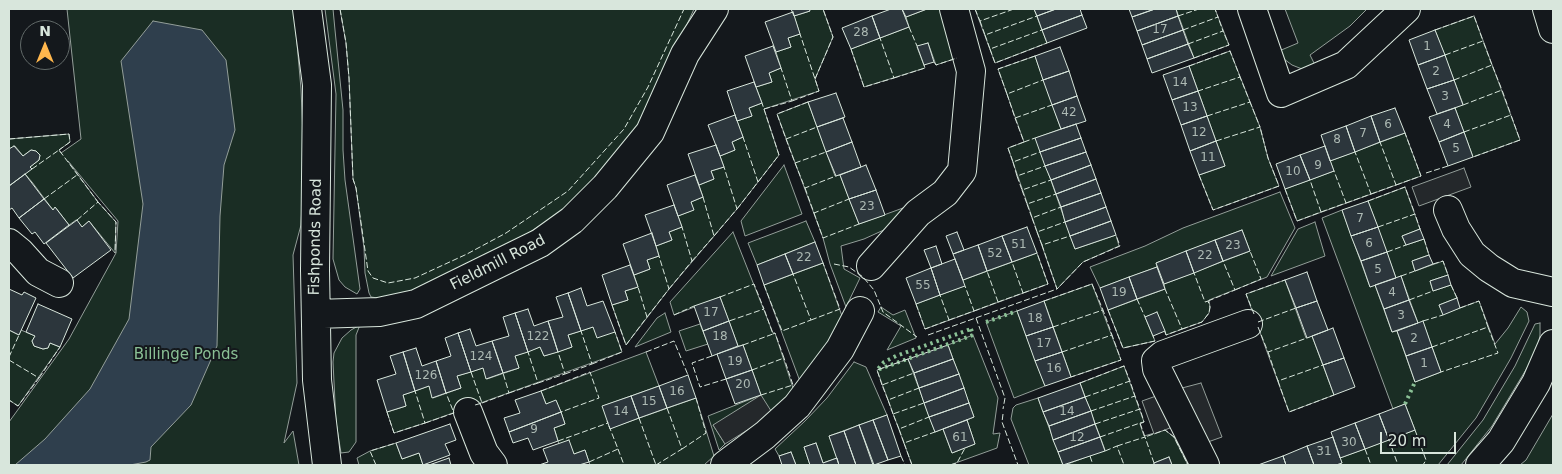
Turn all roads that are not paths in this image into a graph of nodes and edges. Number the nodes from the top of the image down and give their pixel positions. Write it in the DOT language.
graph roads {
  1 [pos="307,9"];
  2 [pos="714,9"];
  3 [pos="954,9"];
  4 [pos="1252,9"];
  5 [pos="1406,9"];
  6 [pos="1548,9"];
  7 [pos="1553,29"];
  8 [pos="1448,210"];
  9 [pos="9,243"];
  10 [pos="871,266"];
  11 [pos="59,283"];
  12 [pos="1553,292"];
  13 [pos="860,311"];
  14 [pos="316,314"];
  15 [pos="1248,324"];
  16 [pos="1553,344"];
  17 [pos="468,412"];
  18 [pos="327,465"];
  19 [pos="493,465"];
  20 [pos="725,465"];
  21 [pos="1205,465"];
  22 [pos="1480,465"];
  1 -- 14 [label="street, Fishponds Road"];
  2 -- 14 [label="street, Fieldmill Road"];
  3 -- 10 [label="street"];
  4 -- 5 [label="street"];
  6 -- 7 [label="street"];
  8 -- 12 [label="street"];
  9 -- 11 [label="street"];
  13 -- 20 [label="street"];
  14 -- 18 [label="street, Fishponds Road"];
  15 -- 21 [label="street"];
  16 -- 22 [label="street"];
  17 -- 19 [label="street"];
}
